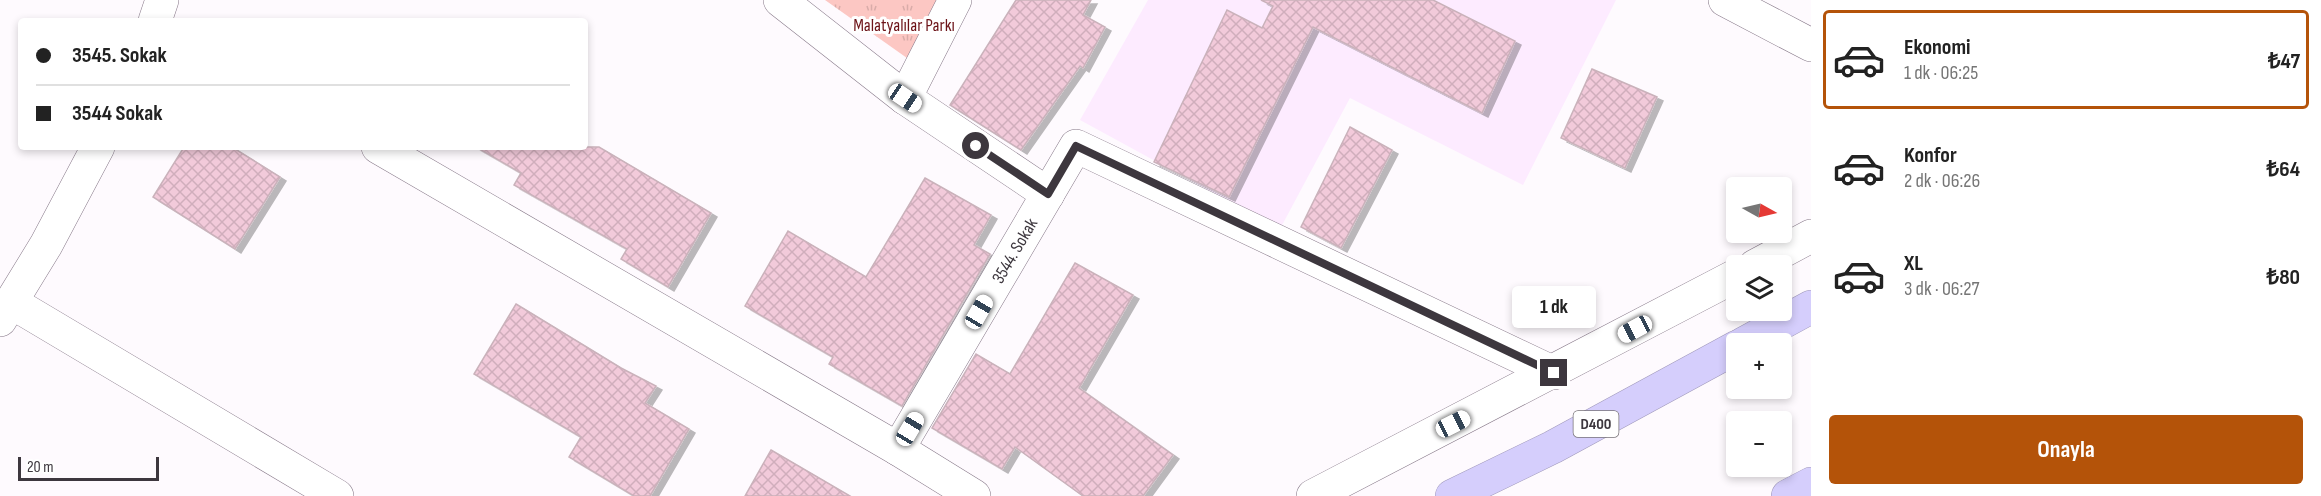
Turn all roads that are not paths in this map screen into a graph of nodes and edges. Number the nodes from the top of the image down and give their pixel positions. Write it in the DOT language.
graph roads {
  1 [pos="780,0"];
  2 [pos="955,0"];
  3 [pos="1725,0"];
  4 [pos="1811,45"];
  5 [pos="905,98"];
  6 [pos="96,150"];
  7 [pos="383,150"];
  8 [pos="1048,194"];
  9 [pos="1811,236"];
  10 [pos="1776,255"];
  11 [pos="1726,281"];
  12 [pos="1811,307"];
  13 [pos="5,311"];
  14 [pos="1763,333"];
  15 [pos="1726,353"];
  16 [pos="1554,373"];
  17 [pos="898,449"];
  18 [pos="1811,484"];
  19 [pos="337,496"];
  20 [pos="974,496"];
  21 [pos="1313,496"];
  22 [pos="1452,496"];
  23 [pos="1788,496"];
  1 -- 5 [label="street"];
  2 -- 5 [label="street"];
  3 -- 4 [label="street"];
  5 -- 8 [label="street"];
  6 -- 13 [label="street"];
  7 -- 17 [label="street"];
  8 -- 16 [label="street, 3544. Sokak"];
  8 -- 17 [label="street, 3544. Sokak"];
  9 -- 10 [label="street"];
  11 -- 16 [label="street"];
  12 -- 14 [label="highway"];
  13 -- 19 [label="street"];
  15 -- 22 [label="highway, D400"];
  16 -- 21 [label="street"];
  17 -- 20 [label="street"];
  18 -- 23 [label="highway"];
}
